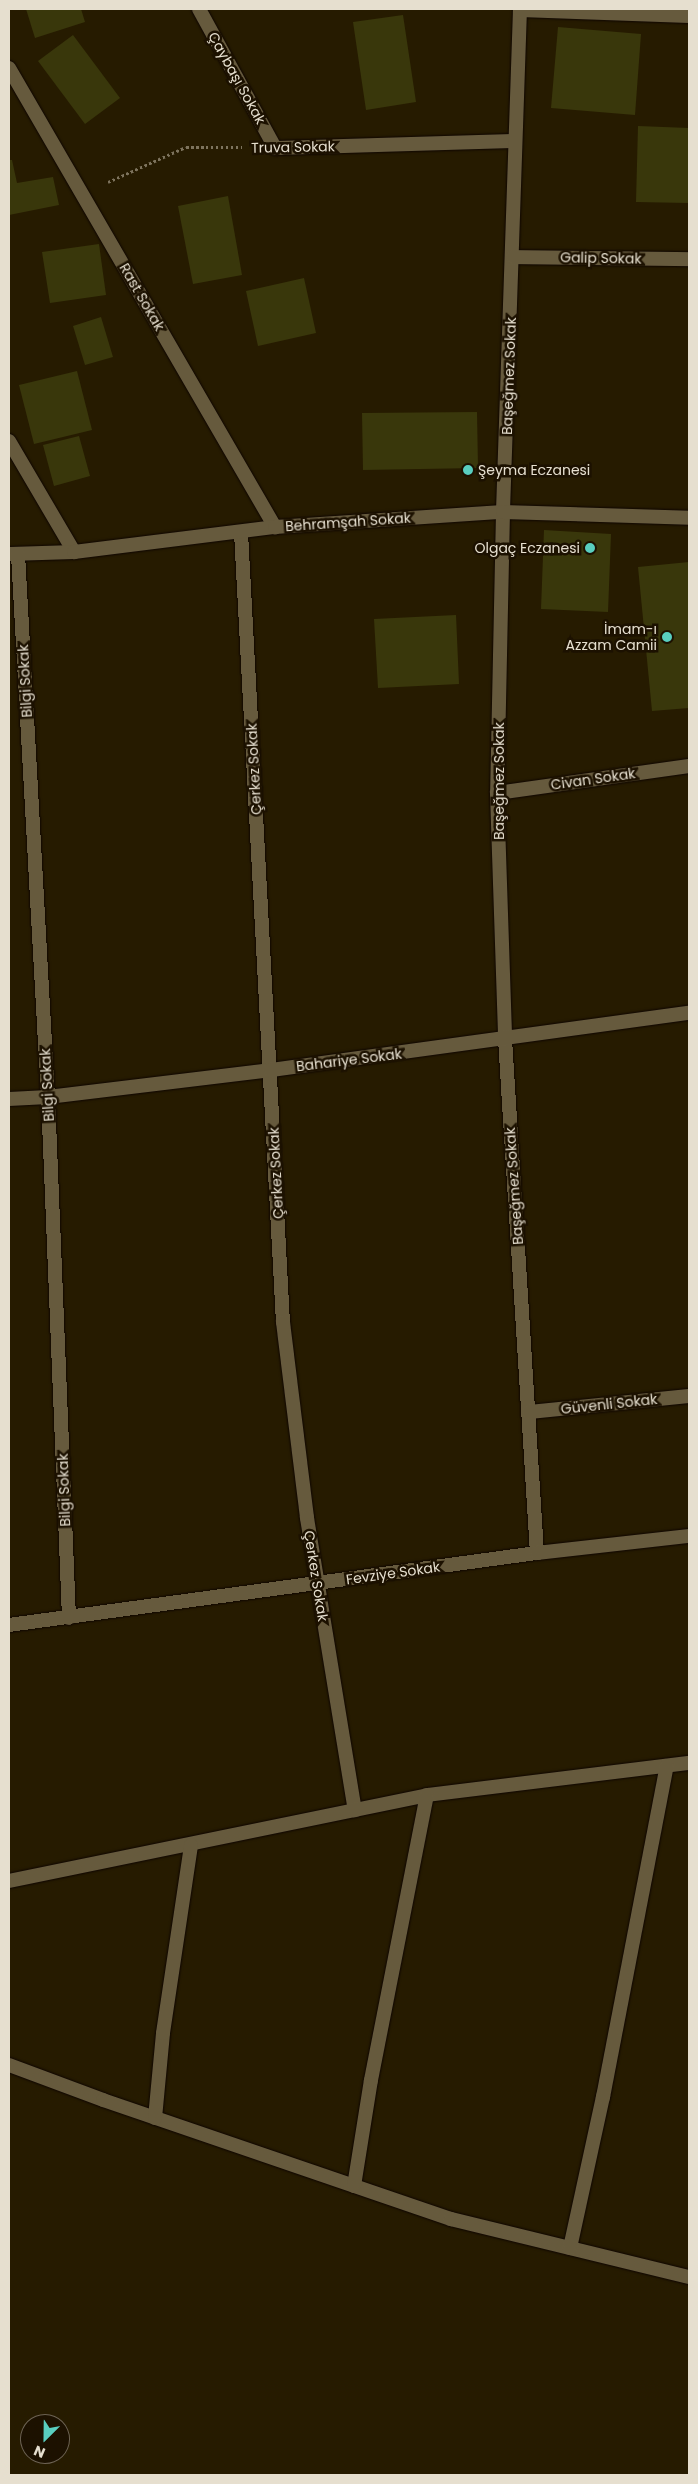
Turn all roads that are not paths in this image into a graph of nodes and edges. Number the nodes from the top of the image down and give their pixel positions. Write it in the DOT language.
graph roads {
  1 [pos="199,9"];
  2 [pos="520,9"];
  3 [pos="689,16"];
  4 [pos="9,68"];
  5 [pos="514,141"];
  6 [pos="275,148"];
  7 [pos="513,257"];
  8 [pos="689,259"];
  9 [pos="9,441"];
  10 [pos="503,512"];
  11 [pos="689,518"];
  12 [pos="275,527"];
  13 [pos="241,532"];
  14 [pos="74,552"];
  15 [pos="13,554"];
  16 [pos="689,766"];
  17 [pos="497,793"];
  18 [pos="689,1014"];
  19 [pos="505,1039"];
  20 [pos="271,1070"];
  21 [pos="48,1097"];
  22 [pos="9,1099"];
  23 [pos="689,1396"];
  24 [pos="530,1412"];
  25 [pos="689,1536"];
  26 [pos="537,1553"];
  27 [pos="317,1584"];
  28 [pos="69,1618"];
  29 [pos="9,1626"];
  30 [pos="689,1763"];
  31 [pos="667,1766"];
  32 [pos="427,1795"];
  33 [pos="354,1810"];
  34 [pos="191,1845"];
  35 [pos="9,1881"];
  36 [pos="9,2065"];
  37 [pos="155,2118"];
  38 [pos="354,2186"];
  39 [pos="570,2248"];
  40 [pos="689,2277"];
  1 -- 6 [label="street, Çaybaşı Sokak"];
  2 -- 3 [label="street"];
  2 -- 5 [label="street, Başeğmez Sokak"];
  4 -- 12 [label="street, Rast Sokak"];
  5 -- 6 [label="street, Truva Sokak"];
  5 -- 7 [label="street, Başeğmez Sokak"];
  7 -- 8 [label="street, Galip Sokak"];
  7 -- 10 [label="street, Başeğmez Sokak"];
  9 -- 14 [label="street"];
  10 -- 11 [label="street, Behramşah Sokak"];
  10 -- 12 [label="street, Behramşah Sokak"];
  10 -- 17 [label="street, Başeğmez Sokak"];
  12 -- 13 [label="street, Behramşah Sokak"];
  13 -- 14 [label="street, Behramşah Sokak"];
  13 -- 20 [label="street, Çerkez Sokak"];
  14 -- 15 [label="street, Behramşah Sokak"];
  15 -- 21 [label="street, Bilgi Sokak"];
  16 -- 17 [label="street, Civan Sokak"];
  17 -- 19 [label="street, Başeğmez Sokak"];
  18 -- 19 [label="street, Bahariye Sokak"];
  19 -- 20 [label="street, Bahariye Sokak"];
  19 -- 24 [label="street, Başeğmez Sokak"];
  20 -- 21 [label="street, Bahariye Sokak"];
  20 -- 27 [label="street, Çerkez Sokak"];
  21 -- 22 [label="street, Bahariye Sokak"];
  21 -- 28 [label="street, Bilgi Sokak"];
  23 -- 24 [label="street, Güvenli Sokak"];
  24 -- 26 [label="street, Başeğmez Sokak"];
  25 -- 26 [label="street, Fevziye Sokak"];
  26 -- 27 [label="street, Fevziye Sokak"];
  27 -- 28 [label="street, Fevziye Sokak"];
  27 -- 33 [label="street, Çerkez Sokak"];
  28 -- 29 [label="street, Fevziye Sokak"];
  30 -- 31 [label="street"];
  31 -- 32 [label="street"];
  31 -- 39 [label="street"];
  32 -- 33 [label="street"];
  32 -- 38 [label="street"];
  33 -- 34 [label="street"];
  34 -- 35 [label="street"];
  34 -- 37 [label="street"];
  36 -- 37 [label="street"];
  37 -- 38 [label="street"];
  38 -- 39 [label="street"];
  39 -- 40 [label="street"];
}
